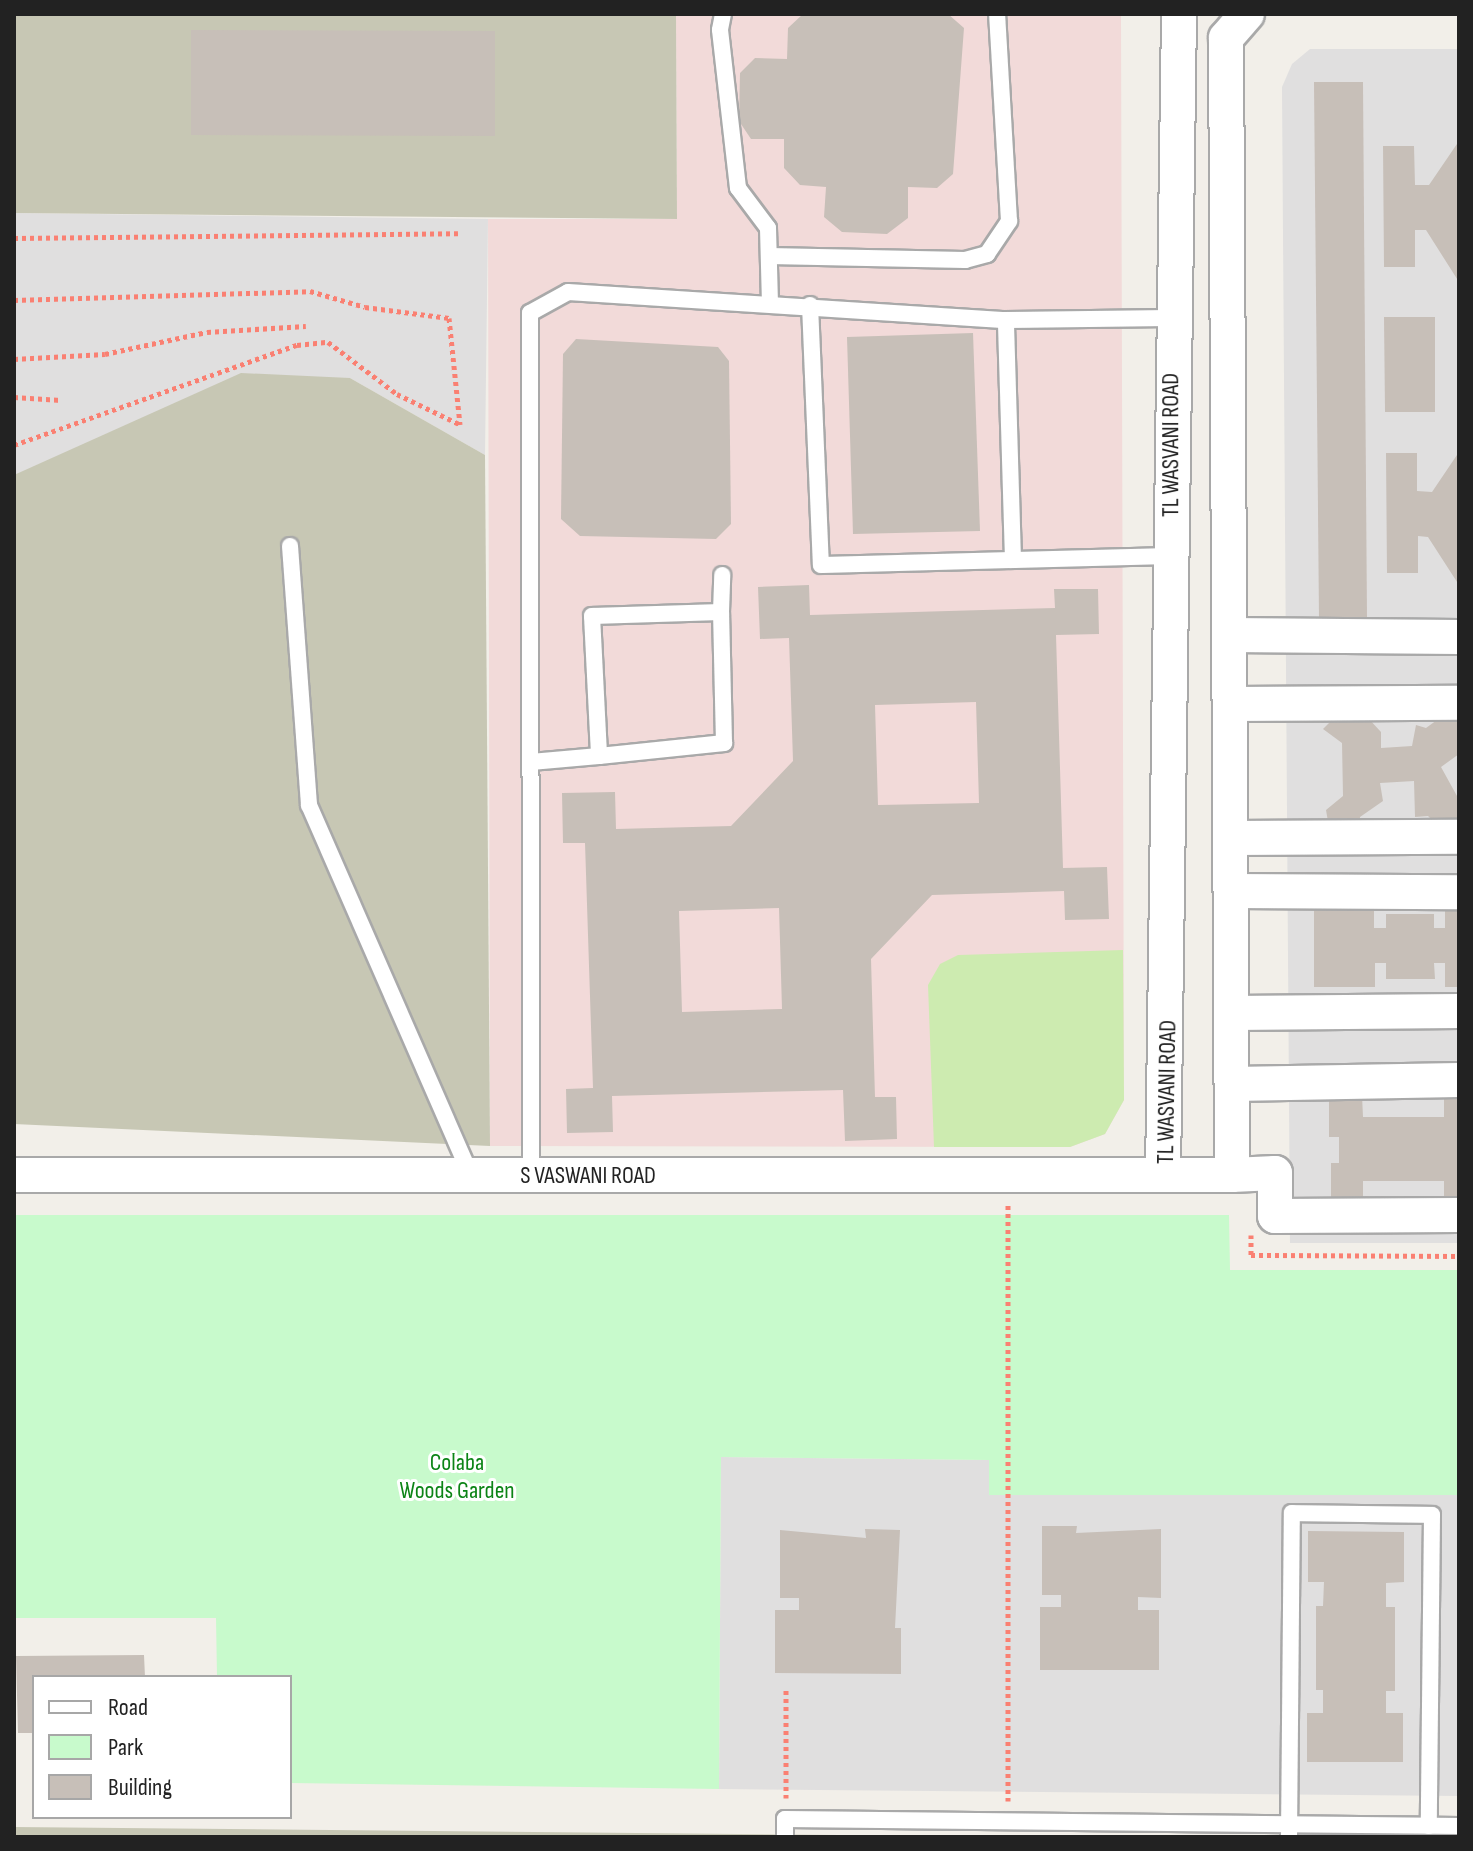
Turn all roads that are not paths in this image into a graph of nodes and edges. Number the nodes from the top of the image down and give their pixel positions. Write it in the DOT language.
graph roads {
  1 [pos="723,14"];
  2 [pos="997,14"];
  3 [pos="1179,14"];
  4 [pos="1247,14"];
  5 [pos="769,256"];
  6 [pos="770,302"];
  7 [pos="810,305"];
  8 [pos="1170,318"];
  9 [pos="1006,320"];
  10 [pos="290,546"];
  11 [pos="1171,556"];
  12 [pos="1013,560"];
  13 [pos="722,575"];
  14 [pos="721,612"];
  15 [pos="1230,635"];
  16 [pos="1459,637"];
  17 [pos="1459,703"];
  18 [pos="1231,704"];
  19 [pos="599,756"];
  20 [pos="531,762"];
  21 [pos="1459,837"];
  22 [pos="1232,838"];
  23 [pos="1232,891"];
  24 [pos="1459,892"];
  25 [pos="1459,1011"];
  26 [pos="1233,1013"];
  27 [pos="1459,1080"];
  28 [pos="1233,1084"];
  29 [pos="1163,1174"];
  30 [pos="14,1175"];
  31 [pos="1232,1175"];
  32 [pos="471,1176"];
  33 [pos="531,1176"];
  34 [pos="1459,1215"];
  35 [pos="1429,1826"];
  36 [pos="1459,1826"];
  37 [pos="1289,1831"];
  38 [pos="785,1837"];
  1 -- 5 [label="lane"];
  2 -- 5 [label="lane"];
  3 -- 8 [label="street, TL WASVANI ROAD"];
  4 -- 15 [label="street"];
  5 -- 6 [label="lane"];
  6 -- 7 [label="lane"];
  6 -- 20 [label="lane"];
  7 -- 9 [label="lane"];
  7 -- 12 [label="lane"];
  8 -- 9 [label="lane"];
  8 -- 11 [label="street, TL WASVANI ROAD"];
  9 -- 12 [label="lane"];
  10 -- 32 [label="lane"];
  11 -- 12 [label="lane"];
  11 -- 29 [label="street, TL WASVANI ROAD"];
  13 -- 14 [label="lane"];
  14 -- 19 [label="lane"];
  14 -- 19 [label="lane"];
  15 -- 16 [label="street"];
  15 -- 18 [label="street"];
  17 -- 18 [label="street"];
  18 -- 22 [label="street"];
  19 -- 20 [label="lane"];
  20 -- 33 [label="lane"];
  21 -- 22 [label="street"];
  22 -- 23 [label="street"];
  23 -- 24 [label="street"];
  23 -- 26 [label="street"];
  25 -- 26 [label="street"];
  26 -- 28 [label="street"];
  27 -- 28 [label="street"];
  28 -- 31 [label="street"];
  29 -- 31 [label="street, TL WASVANI ROAD"];
  29 -- 33 [label="street, S VASWANI ROAD"];
  30 -- 32 [label="street, S VASWANI ROAD"];
  31 -- 34 [label="street, TL WASVANI ROAD"];
  32 -- 33 [label="street, S VASWANI ROAD"];
  35 -- 36 [label="lane"];
  35 -- 37 [label="lane"];
  35 -- 37 [label="lane"];
  37 -- 38 [label="lane"];
}
